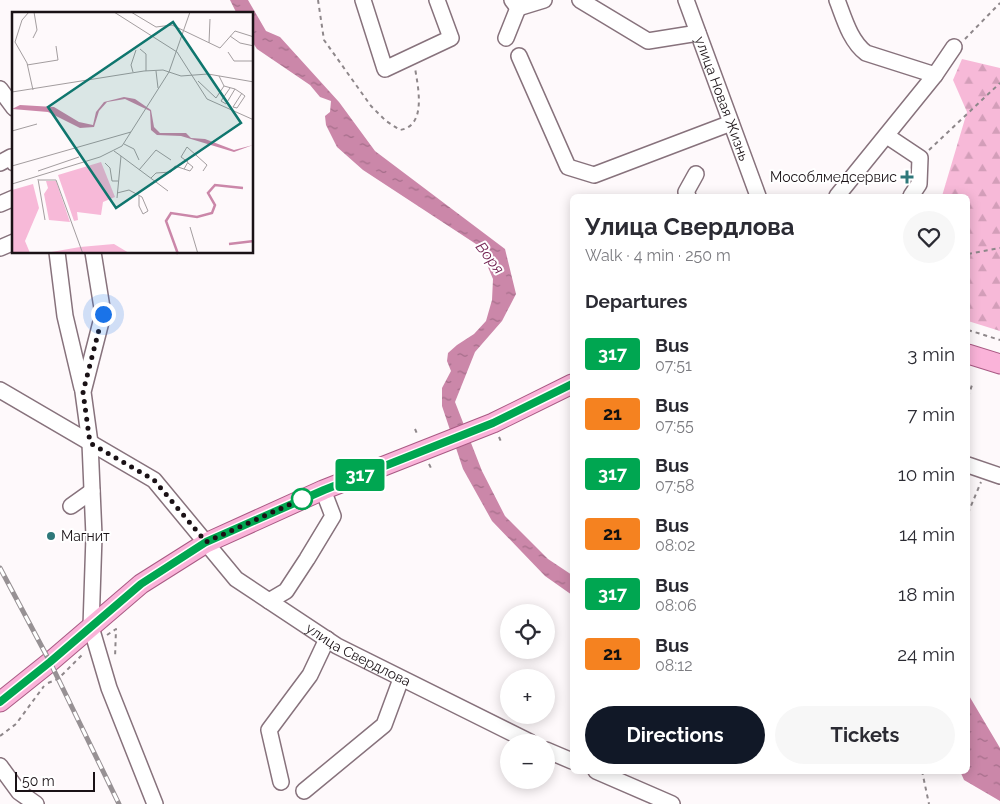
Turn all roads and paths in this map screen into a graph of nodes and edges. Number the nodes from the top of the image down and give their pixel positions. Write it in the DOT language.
graph roads {
  1 [pos="318,0"];
  2 [pos="363,0"];
  3 [pos="437,0"];
  4 [pos="544,0"];
  5 [pos="580,0"];
  6 [pos="686,0"];
  7 [pos="836,0"];
  8 [pos="1000,3"];
  9 [pos="515,4"];
  10 [pos="698,33"];
  11 [pos="506,38"];
  12 [pos="954,48"];
  13 [pos="413,56"];
  14 [pos="519,56"];
  15 [pos="936,75"];
  16 [pos="1000,83"];
  17 [pos="0,88"];
  18 [pos="12,105"];
  19 [pos="731,123"];
  20 [pos="887,136"];
  21 [pos="920,158"];
  22 [pos="12,160"];
  23 [pos="0,162"];
  24 [pos="696,174"];
  25 [pos="687,194"];
  26 [pos="757,194"];
  27 [pos="839,194"];
  28 [pos="912,194"];
  29 [pos="12,199"];
  30 [pos="0,204"];
  31 [pos="12,243"];
  32 [pos="0,248"];
  33 [pos="1000,248"];
  34 [pos="57,254"];
  35 [pos="93,254"];
  36 [pos="970,254"];
  37 [pos="970,331"];
  38 [pos="1000,340"];
  39 [pos="970,355"];
  40 [pos="1000,364"];
  41 [pos="570,385"];
  42 [pos="972,385"];
  43 [pos="0,390"];
  44 [pos="970,391"];
  45 [pos="83,392"];
  46 [pos="83,447"];
  47 [pos="970,465"];
  48 [pos="993,473"];
  49 [pos="324,490"];
  50 [pos="92,491"];
  51 [pos="71,506"];
  52 [pos="970,510"];
  53 [pos="206,542"];
  54 [pos="269,601"];
  55 [pos="93,634"];
  56 [pos="327,639"];
  57 [pos="114,659"];
  58 [pos="401,679"];
  59 [pos="0,702"];
  60 [pos="514,734"];
  61 [pos="0,736"];
  62 [pos="555,754"];
  63 [pos="570,760"];
  64 [pos="0,766"];
  65 [pos="603,774"];
  66 [pos="923,774"];
  67 [pos="281,782"];
  68 [pos="304,791"];
  69 [pos="36,804"];
  70 [pos="155,804"];
  71 [pos="672,804"];
  72 [pos="929,804"];
  1 -- 13 [label="path"];
  2 -- 13 [label="street"];
  3 -- 13 [label="street"];
  4 -- 9 [label="street"];
  5 -- 10 [label="street"];
  6 -- 10 [label="street, улица Новая Жизнь"];
  7 -- 15 [label="street"];
  8 -- 12 [label="path"];
  9 -- 11 [label="street"];
  10 -- 19 [label="street, улица Новая Жизнь"];
  12 -- 15 [label="street"];
  14 -- 19 [label="street"];
  15 -- 20 [label="street"];
  16 -- 21 [label="path"];
  17 -- 18 [label="street"];
  19 -- 26 [label="street, улица Новая Жизнь"];
  20 -- 21 [label="street"];
  20 -- 27 [label="street"];
  21 -- 28 [label="street"];
  22 -- 23 [label="street"];
  24 -- 25 [label="street"];
  29 -- 30 [label="street"];
  31 -- 32 [label="street"];
  33 -- 36 [label="path"];
  34 -- 45 [label="street"];
  35 -- 45 [label="street"];
  37 -- 38 [label="path"];
  39 -- 40 [label="main road"];
  41 -- 49 [label="main road"];
  42 -- 44 [label="path"];
  43 -- 46 [label="street, улица Свердлова"];
  45 -- 46 [label="street"];
  46 -- 50 [label="street"];
  46 -- 53 [label="street, улица Свердлова"];
  47 -- 48 [label="street"];
  48 -- 52 [label="path"];
  49 -- 53 [label="main road"];
  49 -- 54 [label="street"];
  50 -- 51 [label="street"];
  50 -- 55 [label="street"];
  53 -- 54 [label="street, улица Свердлова"];
  53 -- 55 [label="main road"];
  54 -- 56 [label="street, улица Свердлова"];
  55 -- 57 [label="path"];
  55 -- 59 [label="main road"];
  55 -- 61 [label="path"];
  55 -- 70 [label="street"];
  56 -- 58 [label="street, улица Свердлова"];
  56 -- 67 [label="street"];
  58 -- 60 [label="street, улица Свердлова"];
  58 -- 68 [label="street"];
  62 -- 63 [label="street"];
  64 -- 69 [label="street"];
  65 -- 71 [label="street"];
  66 -- 72 [label="path"];
}
